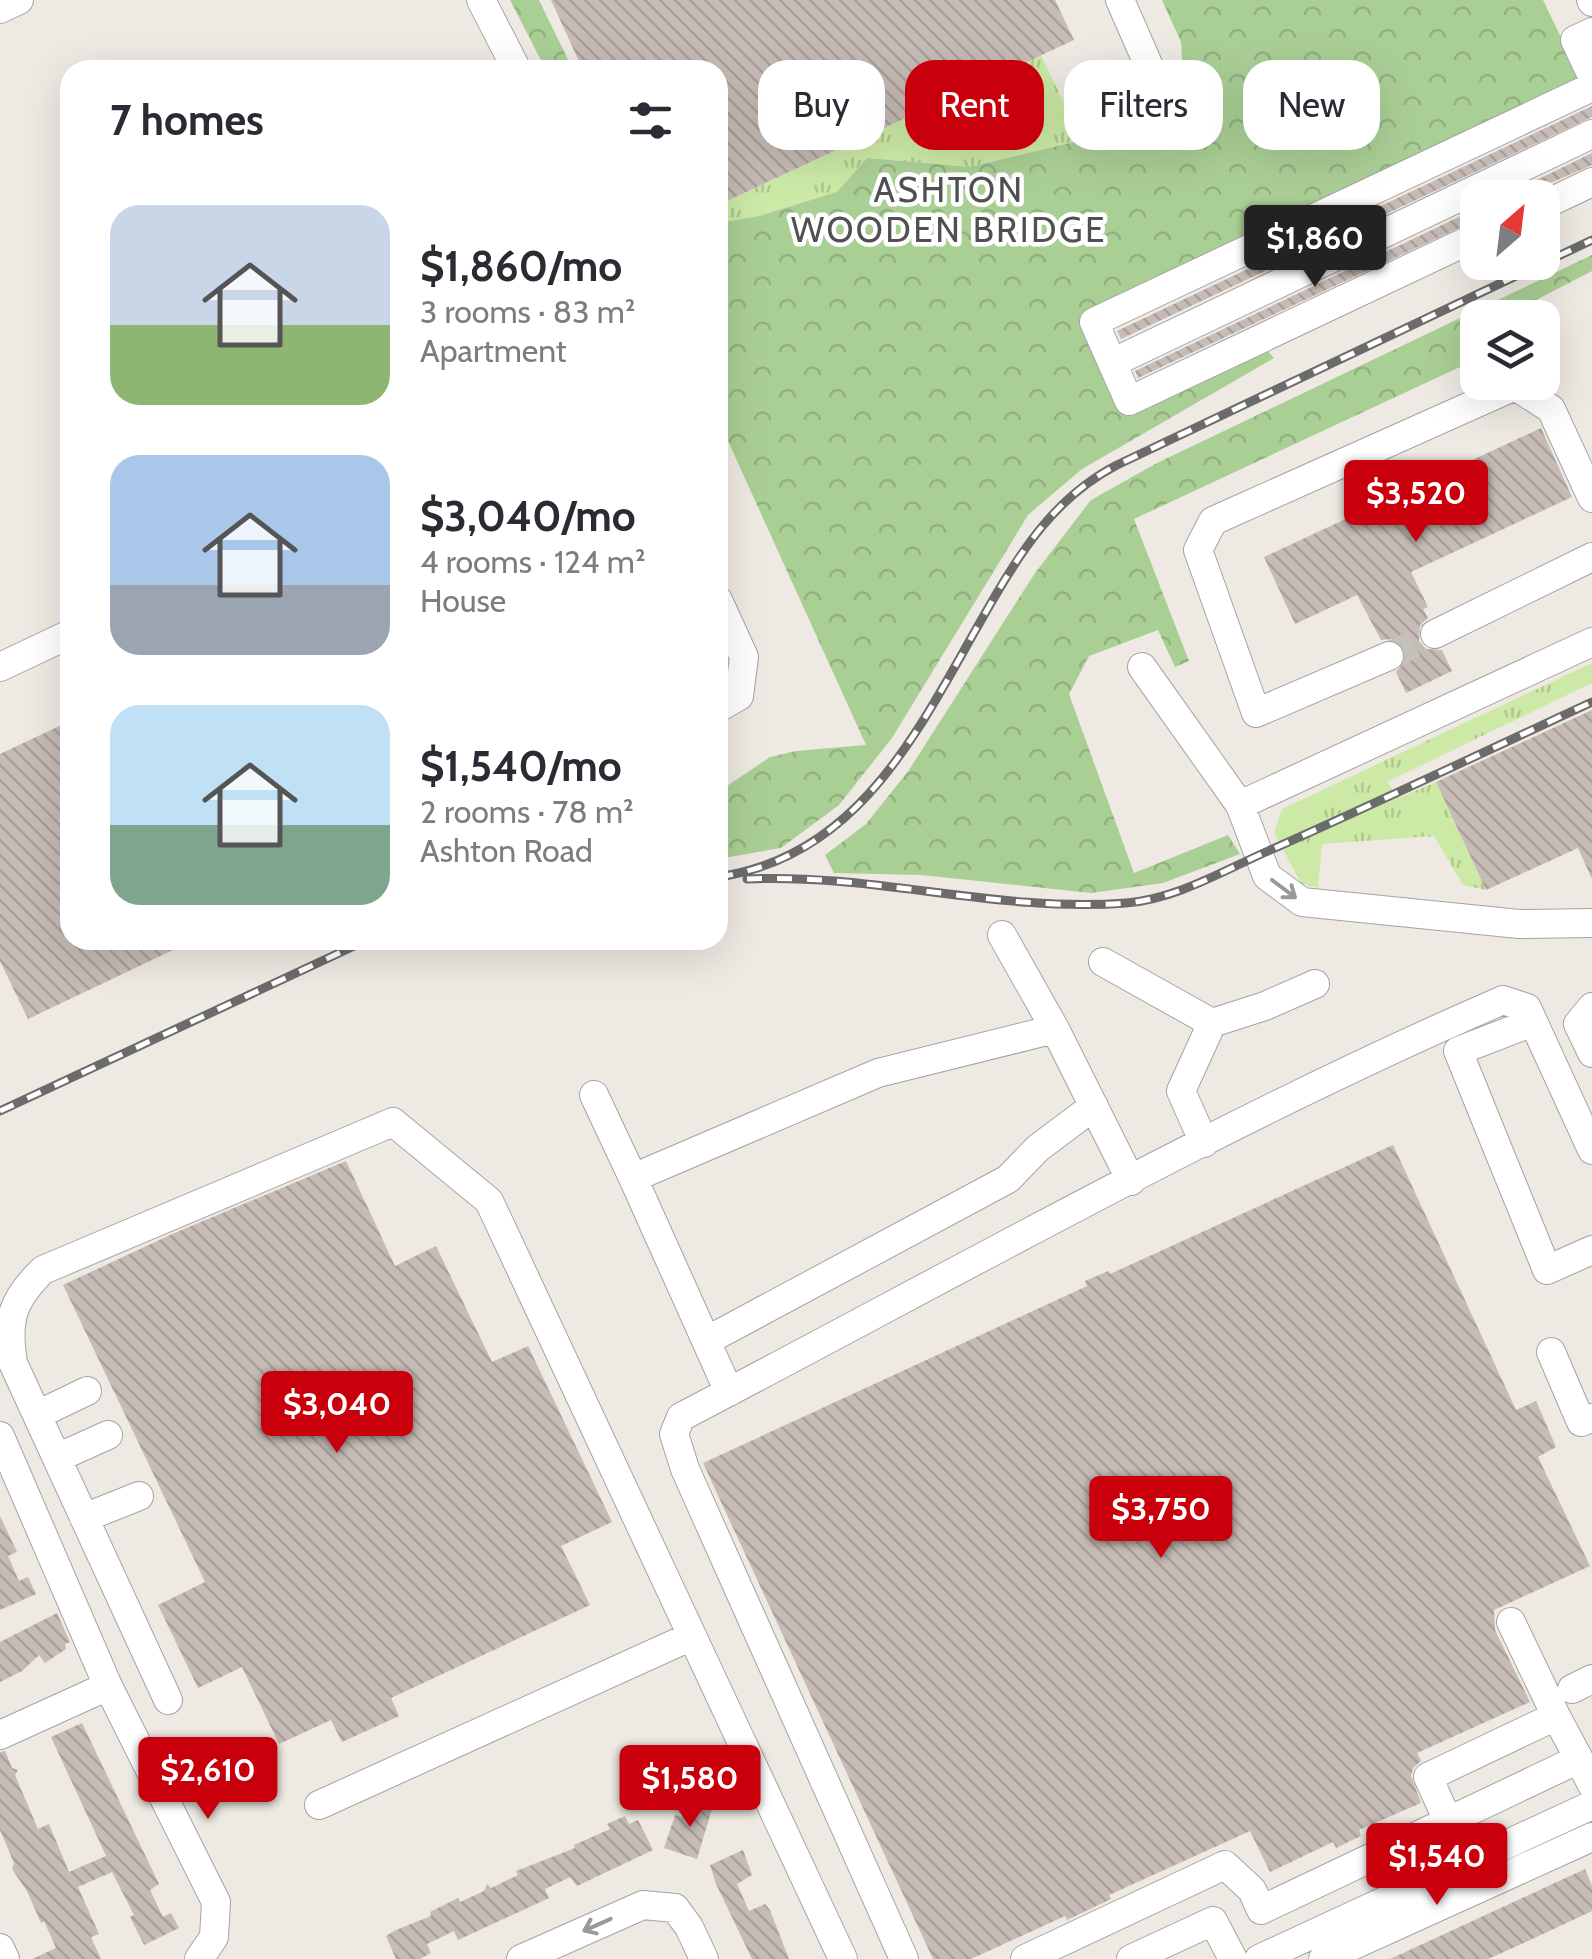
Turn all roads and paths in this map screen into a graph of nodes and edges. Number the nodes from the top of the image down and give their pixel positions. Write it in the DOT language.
graph roads {
  1 [pos="19,0"];
  2 [pos="482,0"];
  3 [pos="1120,0"];
  4 [pos="0,9"];
  5 [pos="1592,32"];
  6 [pos="512,60"];
  7 [pos="1146,60"];
  8 [pos="1592,76"];
  9 [pos="1592,86"];
  10 [pos="1592,134"];
  11 [pos="1592,182"];
  12 [pos="1560,197"];
  13 [pos="1345,204"];
  14 [pos="1363,244"];
  15 [pos="1460,245"];
  16 [pos="1381,282"];
  17 [pos="1112,363"];
  18 [pos="1592,498"];
  19 [pos="1592,558"];
  20 [pos="728,622"];
  21 [pos="1435,634"];
  22 [pos="60,639"];
  23 [pos="1592,642"];
  24 [pos="1389,656"];
  25 [pos="1142,666"];
  26 [pos="0,667"];
  27 [pos="728,702"];
  28 [pos="1240,806"];
  29 [pos="1592,923"];
  30 [pos="1002,935"];
  31 [pos="1104,962"];
  32 [pos="1315,984"];
  33 [pos="1592,1007"];
  34 [pos="1533,1022"];
  35 [pos="1212,1023"];
  36 [pos="1055,1029"];
  37 [pos="1592,1053"];
  38 [pos="594,1095"];
  39 [pos="1094,1106"];
  40 [pos="1204,1143"];
  41 [pos="1592,1150"];
  42 [pos="633,1178"];
  43 [pos="1131,1181"];
  44 [pos="1592,1250"];
  45 [pos="706,1341"];
  46 [pos="1550,1352"];
  47 [pos="87,1391"];
  48 [pos="729,1392"];
  49 [pos="37,1415"];
  50 [pos="1592,1418"];
  51 [pos="108,1435"];
  52 [pos="0,1436"];
  53 [pos="57,1458"];
  54 [pos="12,1496"];
  55 [pos="139,1496"];
  56 [pos="84,1518"];
  57 [pos="1512,1622"];
  58 [pos="692,1636"];
  59 [pos="108,1686"];
  60 [pos="168,1700"];
  61 [pos="1556,1716"];
  62 [pos="0,1735"];
  63 [pos="1580,1745"];
  64 [pos="1592,1785"];
  65 [pos="319,1806"];
  66 [pos="1580,1810"];
  67 [pos="1448,1821"];
  68 [pos="1587,1840"];
  69 [pos="1194,1880"];
  70 [pos="1440,1891"];
  71 [pos="1261,1910"];
  72 [pos="1115,1916"];
  73 [pos="1214,1921"];
  74 [pos="0,1948"];
  75 [pos="1267,1956"];
  76 [pos="6,1959"];
  77 [pos="200,1959"];
  78 [pos="521,1959"];
  79 [pos="704,1959"];
  80 [pos="843,1959"];
  81 [pos="904,1959"];
  82 [pos="1025,1959"];
  83 [pos="1132,1959"];
  84 [pos="1233,1959"];
  85 [pos="1323,1959"];
  1 -- 4 [label="street"];
  2 -- 6 [label="street"];
  3 -- 7 [label="street"];
  5 -- 8 [label="street"];
  9 -- 13 [label="street"];
  10 -- 14 [label="street"];
  11 -- 12 [label="street"];
  13 -- 14 [label="street"];
  13 -- 17 [label="street"];
  14 -- 16 [label="street"];
  14 -- 17 [label="street"];
  15 -- 16 [label="street"];
  16 -- 17 [label="street"];
  18 -- 24 [label="street"];
  19 -- 21 [label="street"];
  20 -- 27 [label="street"];
  22 -- 26 [label="street"];
  23 -- 28 [label="street"];
  25 -- 28 [label="street"];
  28 -- 29 [label="street, one-way"];
  30 -- 36 [label="street"];
  31 -- 35 [label="street"];
  32 -- 35 [label="street"];
  33 -- 37 [label="street"];
  34 -- 40 [label="street"];
  34 -- 41 [label="street"];
  34 -- 44 [label="street"];
  35 -- 40 [label="street"];
  36 -- 39 [label="street"];
  36 -- 42 [label="street"];
  38 -- 42 [label="street"];
  39 -- 43 [label="street"];
  39 -- 45 [label="street"];
  40 -- 43 [label="street"];
  42 -- 45 [label="street"];
  43 -- 48 [label="street"];
  45 -- 48 [label="street"];
  46 -- 50 [label="street"];
  47 -- 49 [label="street"];
  48 -- 81 [label="street"];
  49 -- 53 [label="street"];
  49 -- 58 [label="street"];
  51 -- 53 [label="street"];
  52 -- 54 [label="street"];
  53 -- 56 [label="street"];
  54 -- 59 [label="street"];
  55 -- 56 [label="street"];
  56 -- 60 [label="street"];
  57 -- 61 [label="street"];
  58 -- 65 [label="street"];
  58 -- 80 [label="street"];
  59 -- 62 [label="street"];
  59 -- 77 [label="street"];
  61 -- 63 [label="street"];
  61 -- 67 [label="street"];
  63 -- 64 [label="street"];
  63 -- 67 [label="street"];
  66 -- 68 [label="street"];
  66 -- 70 [label="street"];
  67 -- 71 [label="street"];
  68 -- 70 [label="street"];
  69 -- 71 [label="street"];
  69 -- 72 [label="street"];
  69 -- 73 [label="street"];
  70 -- 75 [label="street"];
  70 -- 85 [label="street"];
  71 -- 75 [label="street"];
  72 -- 82 [label="street"];
  72 -- 83 [label="street"];
  73 -- 83 [label="street"];
  73 -- 84 [label="street"];
  74 -- 76 [label="street"];
  79 -- 78 [label="street, one-way"];
}
